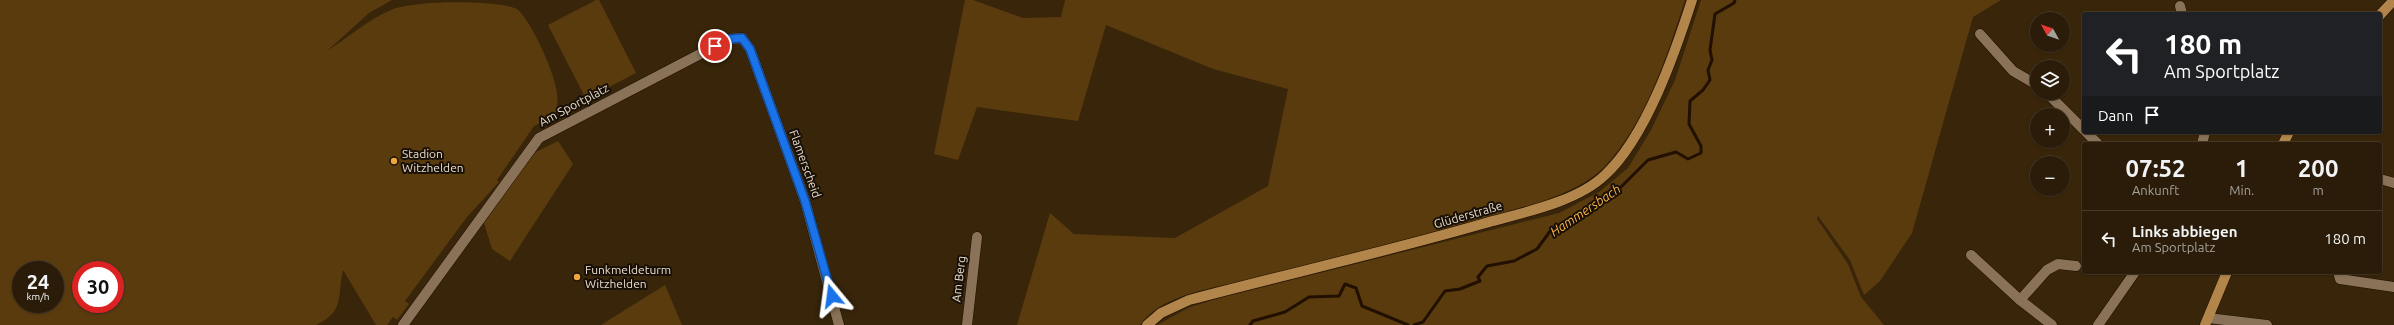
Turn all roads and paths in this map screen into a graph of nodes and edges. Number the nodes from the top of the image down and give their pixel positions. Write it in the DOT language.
graph roads {
  1 [pos="1692,0"];
  2 [pos="2394,0"];
  3 [pos="2382,13"];
  4 [pos="1980,34"];
  5 [pos="742,38"];
  6 [pos="2030,82"];
  7 [pos="2054,100"];
  8 [pos="2082,128"];
  9 [pos="2088,134"];
  10 [pos="2096,142"];
  11 [pos="2382,180"];
  12 [pos="2394,183"];
  13 [pos="978,237"];
  14 [pos="1971,255"];
  15 [pos="2076,266"];
  16 [pos="2133,274"];
  17 [pos="2226,274"];
  18 [pos="2339,274"];
  19 [pos="2394,288"];
  20 [pos="2020,300"];
  21 [pos="2206,322"];
  22 [pos="403,325"];
  23 [pos="840,325"];
  24 [pos="967,325"];
  25 [pos="1147,325"];
  26 [pos="2052,325"];
  27 [pos="2098,325"];
  28 [pos="2267,325"];
  1 -- 25 [label="main road, Glüderstraße"];
  2 -- 3 [label="main road"];
  4 -- 6 [label="street"];
  5 -- 22 [label="street, Am Sportplatz"];
  5 -- 23 [label="street, Flamerscheid"];
  7 -- 8 [label="street"];
  9 -- 10 [label="street"];
  11 -- 12 [label="street"];
  13 -- 24 [label="street, Am Berg"];
  14 -- 20 [label="street"];
  15 -- 20 [label="street"];
  16 -- 27 [label="street"];
  17 -- 21 [label="main road"];
  18 -- 19 [label="street"];
  20 -- 26 [label="street"];
  21 -- 28 [label="street"];
}
